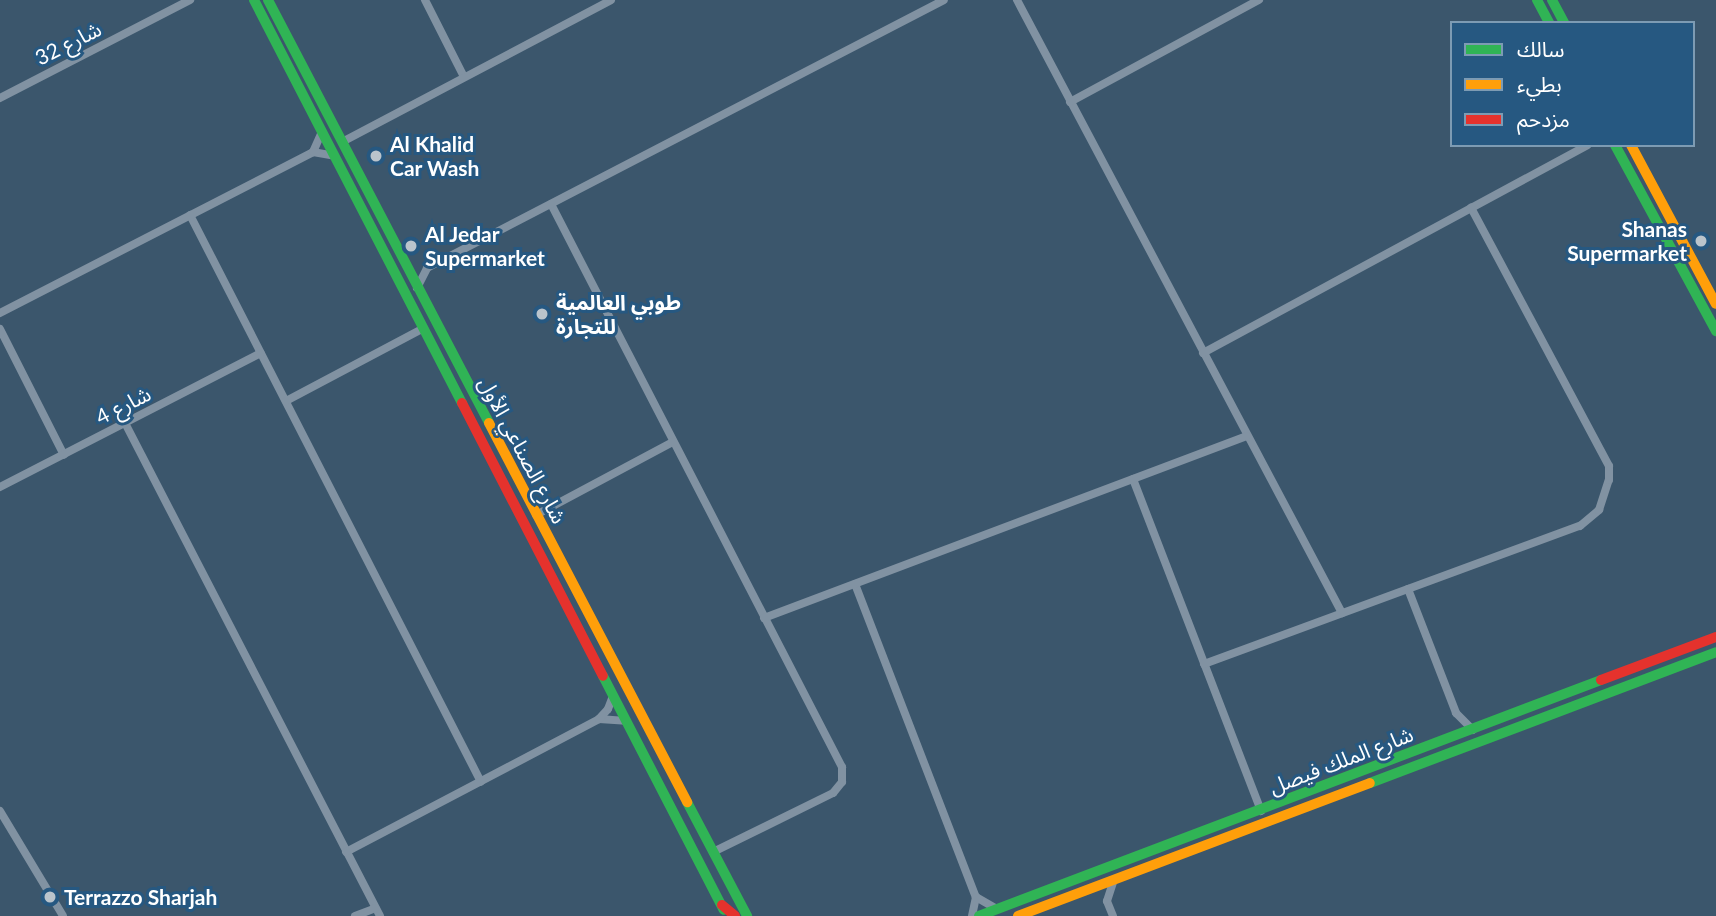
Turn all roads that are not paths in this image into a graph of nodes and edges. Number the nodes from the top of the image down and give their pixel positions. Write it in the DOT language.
graph roads {
  1 [pos="190,0"];
  2 [pos="254,0"];
  3 [pos="268,0"];
  4 [pos="425,0"];
  5 [pos="611,0"];
  6 [pos="944,0"];
  7 [pos="1017,0"];
  8 [pos="1259,0"];
  9 [pos="1537,0"];
  10 [pos="1552,0"];
  11 [pos="1548,21"];
  12 [pos="1563,21"];
  13 [pos="464,77"];
  14 [pos="0,98"];
  15 [pos="1070,102"];
  16 [pos="322,132"];
  17 [pos="342,142"];
  18 [pos="1583,147"];
  19 [pos="1616,147"];
  20 [pos="1632,147"];
  21 [pos="313,152"];
  22 [pos="335,156"];
  23 [pos="551,204"];
  24 [pos="1471,208"];
  25 [pos="190,215"];
  26 [pos="405,265"];
  27 [pos="427,268"];
  28 [pos="417,288"];
  29 [pos="1716,304"];
  30 [pos="0,313"];
  31 [pos="424,328"];
  32 [pos="0,329"];
  33 [pos="1716,331"];
  34 [pos="261,353"];
  35 [pos="1203,353"];
  36 [pos="286,401"];
  37 [pos="125,423"];
  38 [pos="1247,436"];
  39 [pos="673,442"];
  40 [pos="64,455"];
  41 [pos="1133,479"];
  42 [pos="0,488"];
  43 [pos="536,515"];
  44 [pos="855,584"];
  45 [pos="1408,589"];
  46 [pos="1342,613"];
  47 [pos="764,618"];
  48 [pos="1716,637"];
  49 [pos="1716,652"];
  50 [pos="1204,664"];
  51 [pos="614,696"];
  52 [pos="1456,713"];
  53 [pos="599,719"];
  54 [pos="626,721"];
  55 [pos="1473,730"];
  56 [pos="1451,739"];
  57 [pos="481,782"];
  58 [pos="0,811"];
  59 [pos="1261,811"];
  60 [pos="346,852"];
  61 [pos="713,852"];
  62 [pos="1116,877"];
  63 [pos="1085,890"];
  64 [pos="976,897"];
  65 [pos="1107,901"];
  66 [pos="997,909"];
  67 [pos="725,911"];
  68 [pos="378,912"];
  69 [pos="62,916"];
  70 [pos="355,916"];
  71 [pos="735,916"];
  72 [pos="747,916"];
  73 [pos="972,916"];
  74 [pos="979,916"];
  75 [pos="1018,916"];
  76 [pos="1113,916"];
  1 -- 14 [label="street, شارع 32"];
  2 -- 16 [label="main road, شارع الصناعي الأول"];
  3 -- 17 [label="main road, شارع الصناعي الأول"];
  4 -- 13 [label="street"];
  5 -- 13 [label="street"];
  6 -- 23 [label="street"];
  7 -- 15 [label="street"];
  8 -- 15 [label="street"];
  9 -- 11 [label="main road"];
  10 -- 12 [label="main road"];
  13 -- 17 [label="street"];
  15 -- 35 [label="street"];
  16 -- 21 [label="street"];
  16 -- 22 [label="main road, شارع الصناعي الأول"];
  17 -- 26 [label="main road, شارع الصناعي الأول"];
  18 -- 24 [label="street"];
  19 -- 33 [label="main road"];
  20 -- 29 [label="main road"];
  21 -- 22 [label="street"];
  21 -- 25 [label="street"];
  22 -- 31 [label="main road, شارع الصناعي الأول"];
  23 -- 27 [label="street"];
  23 -- 39 [label="street"];
  24 -- 35 [label="street"];
  24 -- 45 [label="street"];
  25 -- 30 [label="street"];
  25 -- 34 [label="street"];
  26 -- 27 [label="street"];
  26 -- 28 [label="main road, شارع الصناعي الأول"];
  27 -- 28 [label="street"];
  28 -- 43 [label="main road, شارع الصناعي الأول"];
  31 -- 36 [label="street"];
  31 -- 51 [label="main road, شارع الصناعي الأول"];
  32 -- 40 [label="street"];
  34 -- 36 [label="street"];
  34 -- 37 [label="street, شارع 4"];
  35 -- 38 [label="street"];
  36 -- 57 [label="street"];
  37 -- 40 [label="street, شارع 4"];
  37 -- 60 [label="street"];
  38 -- 41 [label="street"];
  38 -- 46 [label="street"];
  39 -- 43 [label="street"];
  39 -- 47 [label="street"];
  40 -- 42 [label="street, شارع 4"];
  41 -- 44 [label="street"];
  41 -- 50 [label="street"];
  43 -- 61 [label="main road, شارع الصناعي الأول"];
  44 -- 47 [label="street"];
  44 -- 64 [label="street"];
  45 -- 46 [label="street"];
  45 -- 52 [label="street"];
  46 -- 50 [label="street"];
  47 -- 61 [label="street"];
  48 -- 55 [label="main road, شارع الملك فيصل"];
  49 -- 62 [label="main road, شارع الملك فيصل"];
  50 -- 59 [label="street"];
  51 -- 53 [label="street"];
  51 -- 54 [label="main road, شارع الصناعي الأول"];
  52 -- 55 [label="street"];
  52 -- 56 [label="street"];
  53 -- 54 [label="street"];
  53 -- 57 [label="street"];
  54 -- 67 [label="main road, شارع الصناعي الأول"];
  55 -- 56 [label="main road, شارع الملك فيصل"];
  56 -- 59 [label="main road, شارع الملك فيصل"];
  57 -- 60 [label="street"];
  58 -- 69 [label="street"];
  59 -- 66 [label="main road, شارع الملك فيصل"];
  60 -- 68 [label="street"];
  61 -- 72 [label="main road, شارع الصناعي الأول"];
  62 -- 63 [label="main road, شارع الملك فيصل"];
  62 -- 65 [label="street"];
  63 -- 65 [label="street"];
  63 -- 75 [label="main road, شارع الملك فيصل"];
  64 -- 66 [label="street"];
  64 -- 73 [label="street"];
  65 -- 76 [label="street"];
  66 -- 74 [label="main road, شارع الملك فيصل"];
  67 -- 71 [label="main road"];
  68 -- 70 [label="street"];
}
